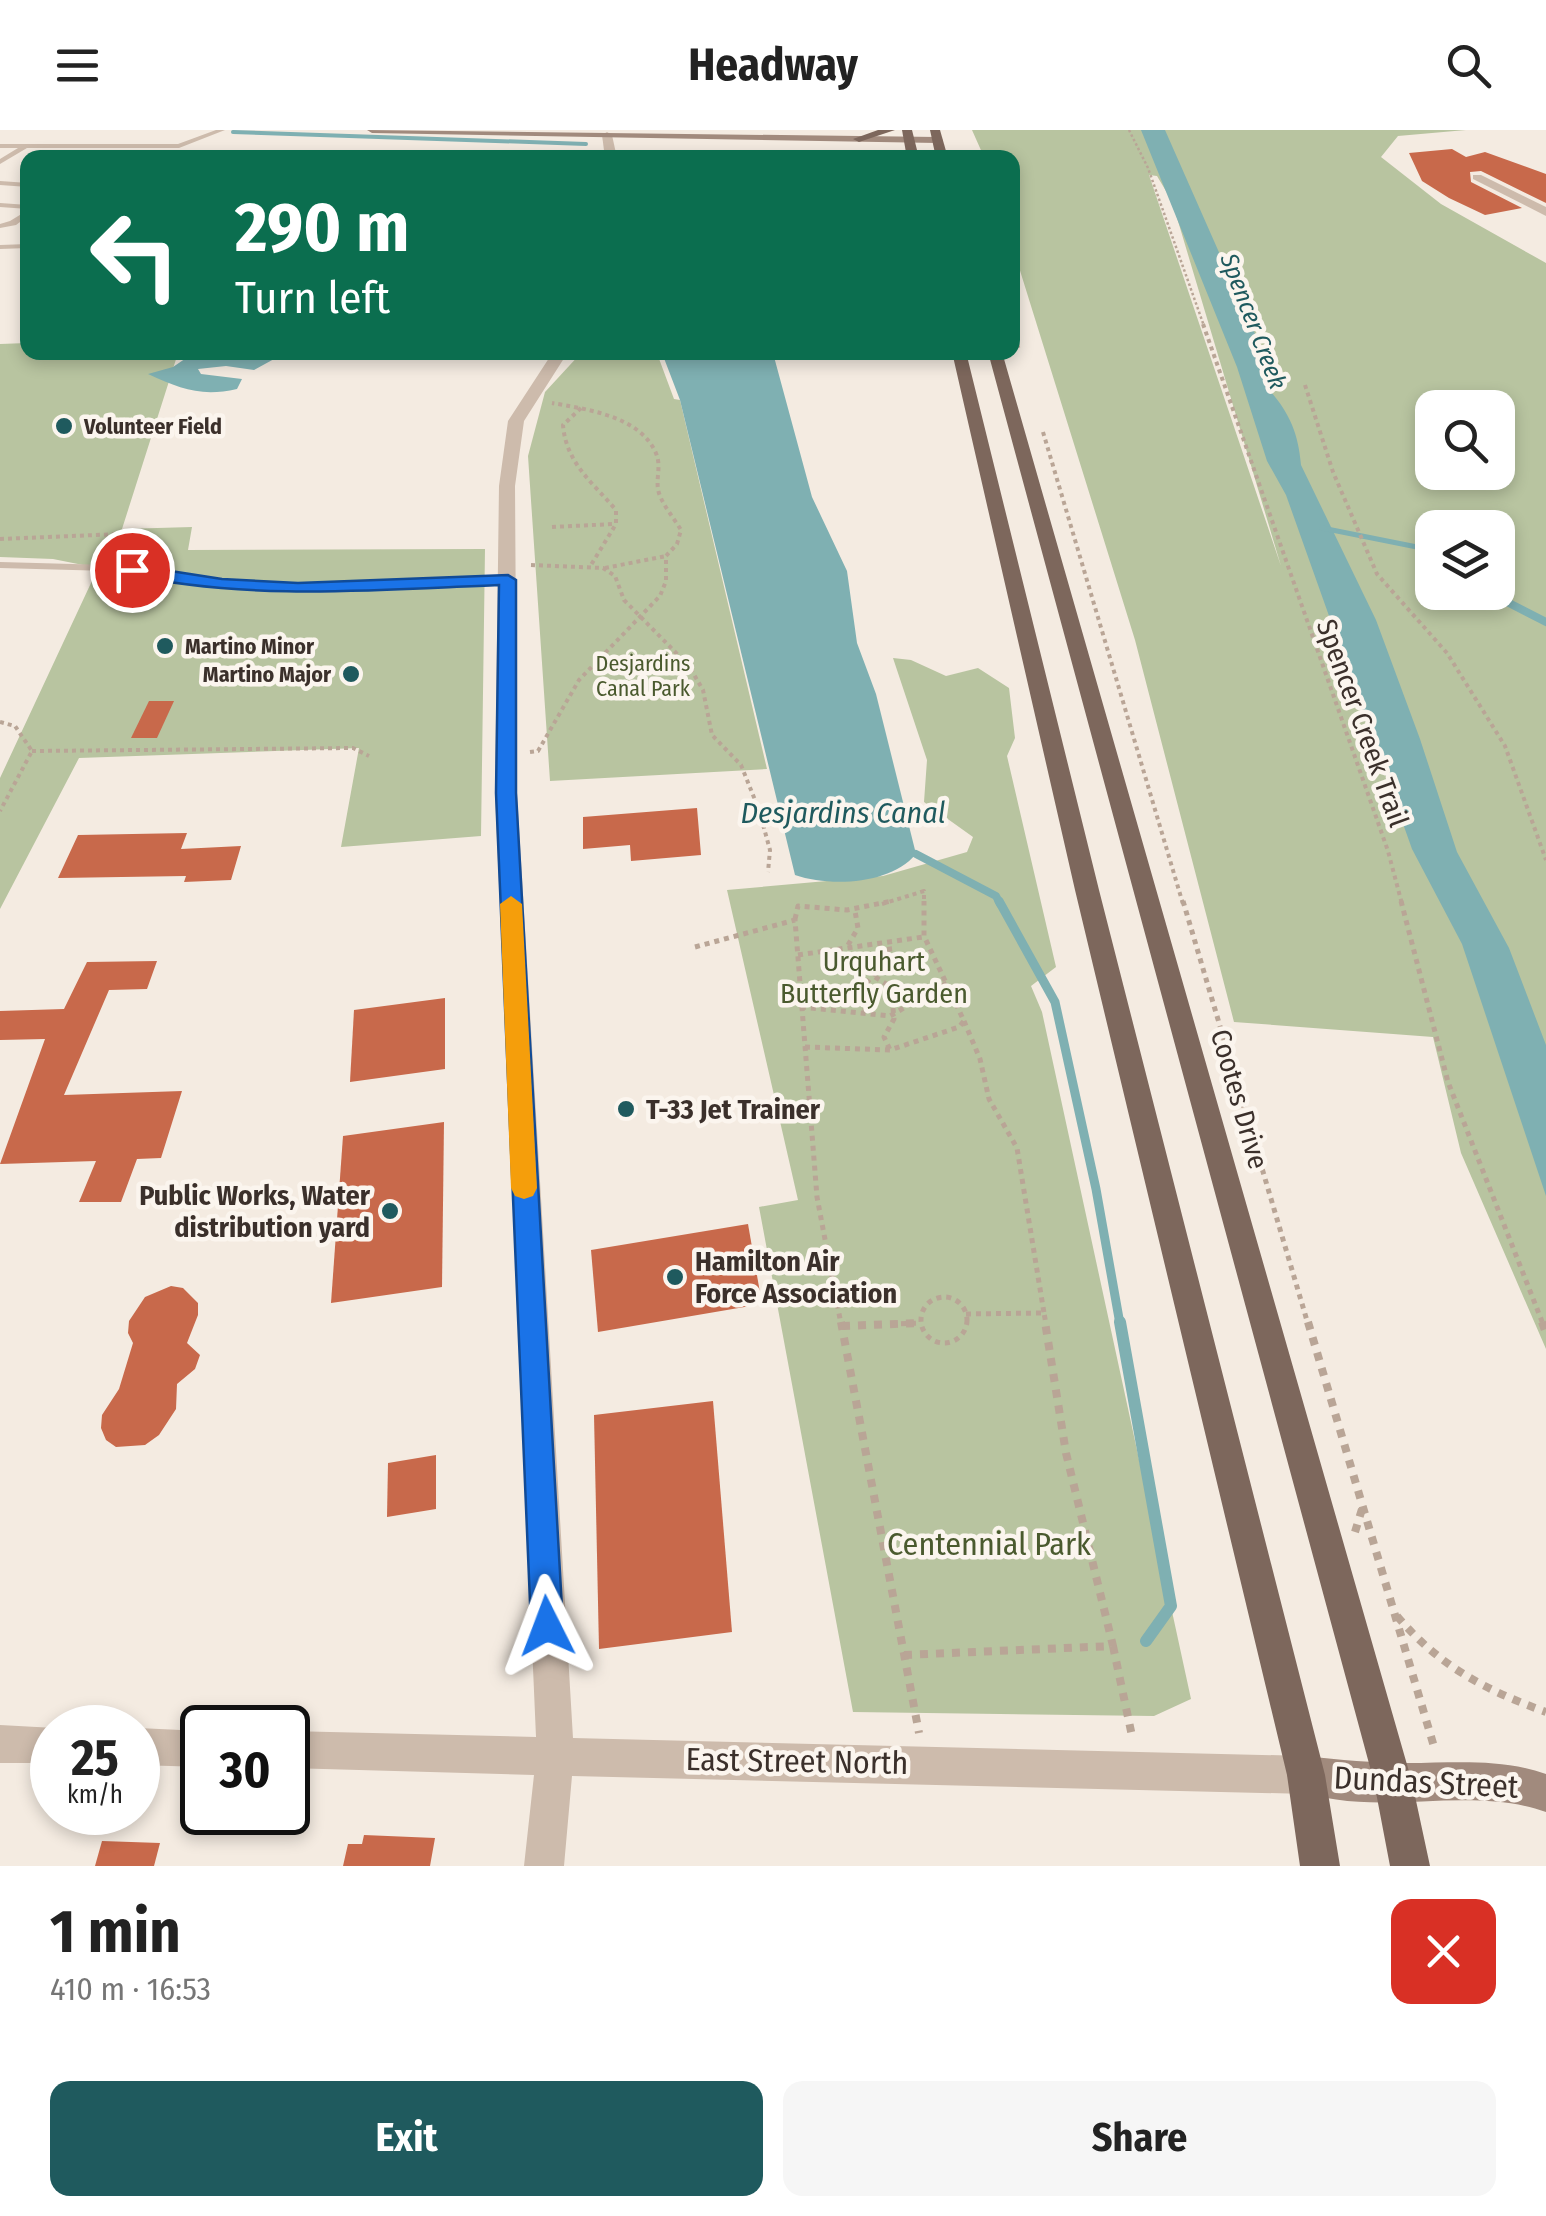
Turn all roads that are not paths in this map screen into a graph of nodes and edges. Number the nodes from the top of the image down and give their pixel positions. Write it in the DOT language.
graph roads {
  1 [pos="222,130"];
  2 [pos="372,130"];
  3 [pos="890,130"];
  4 [pos="608,133"];
  5 [pos="908,135"];
  6 [pos="936,135"];
  7 [pos="0,137"];
  8 [pos="858,139"];
  9 [pos="75,145"];
  10 [pos="0,146"];
  11 [pos="26,146"];
  12 [pos="107,146"];
  13 [pos="103,150"];
  14 [pos="0,162"];
  15 [pos="1477,177"];
  16 [pos="1546,212"];
  17 [pos="556,360"];
  18 [pos="962,360"];
  19 [pos="1009,360"];
  20 [pos="0,565"];
  21 [pos="508,573"];
  22 [pos="0,1744"];
  23 [pos="30,1745"];
  24 [pos="310,1750"];
  25 [pos="554,1756"];
  26 [pos="1306,1775"];
  27 [pos="1392,1782"];
  28 [pos="1546,1793"];
  29 [pos="544,1866"];
  30 [pos="1320,1866"];
  31 [pos="1410,1866"];
  1 -- 12 [label="lane"];
  2 -- 4 [label="main road"];
  3 -- 8 [label="main road"];
  4 -- 8 [label="main road"];
  5 -- 6 [label="main road"];
  5 -- 8 [label="main road"];
  7 -- 9 [label="lane"];
  9 -- 11 [label="lane"];
  9 -- 12 [label="lane"];
  10 -- 11 [label="lane"];
  11 -- 14 [label="lane"];
  12 -- 13 [label="lane"];
  15 -- 16 [label="street"];
  17 -- 21 [label="street"];
  18 -- 26 [label="main road"];
  19 -- 27 [label="main road, Cootes Drive"];
  20 -- 21 [label="lane"];
  21 -- 25 [label="street"];
  22 -- 23 [label="street"];
  24 -- 25 [label="street, East Street North"];
  25 -- 26 [label="street, East Street North"];
  25 -- 29 [label="street"];
  26 -- 27 [label="main road, Dundas Street"];
  26 -- 30 [label="main road"];
  27 -- 28 [label="main road, Dundas Street"];
  27 -- 31 [label="main road, Cootes Drive"];
}
